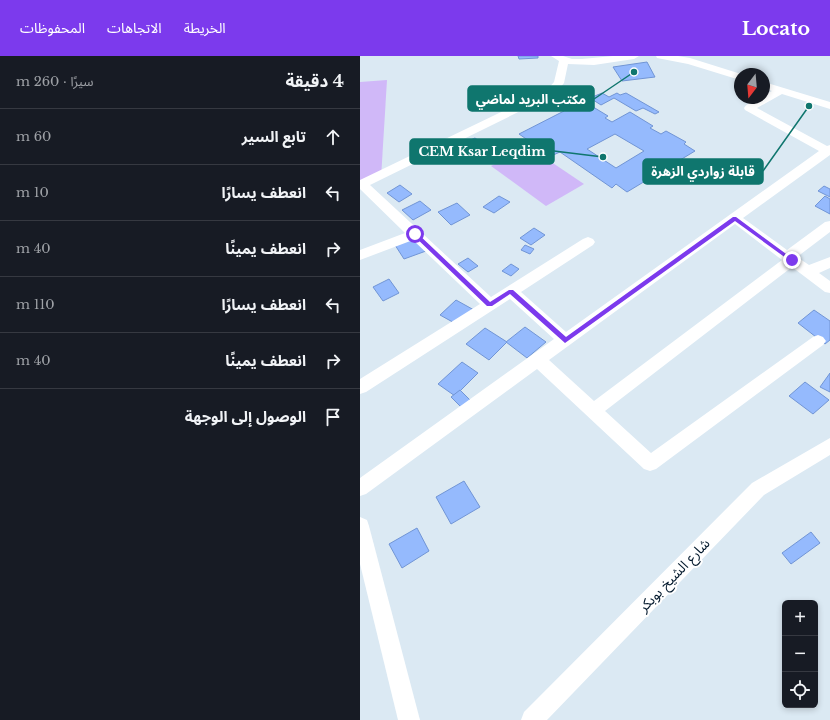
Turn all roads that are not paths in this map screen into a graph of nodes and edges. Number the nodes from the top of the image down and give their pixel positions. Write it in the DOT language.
graph roads {
  1 [pos="634,56"];
  2 [pos="662,56"];
  3 [pos="560,58"];
  4 [pos="734,75"];
  5 [pos="770,87"];
  6 [pos="781,90"];
  7 [pos="830,95"];
  8 [pos="818,102"];
  9 [pos="830,106"];
  10 [pos="829,150"];
  11 [pos="361,185"];
  12 [pos="735,218"];
  13 [pos="830,225"];
  14 [pos="415,234"];
  15 [pos="588,242"];
  16 [pos="360,255"];
  17 [pos="789,259"];
  18 [pos="830,262"];
  19 [pos="807,272"];
  20 [pos="830,288"];
  21 [pos="511,291"];
  22 [pos="490,305"];
  23 [pos="565,340"];
  24 [pos="818,341"];
  25 [pos="538,360"];
  26 [pos="360,387"];
  27 [pos="594,411"];
  28 [pos="830,446"];
  29 [pos="360,488"];
  30 [pos="360,526"];
  31 [pos="409,720"];
  32 [pos="532,720"];
  1 -- 3 [label="street"];
  2 -- 4 [label="street"];
  3 -- 11 [label="street"];
  5 -- 6 [label="street"];
  6 -- 8 [label="street"];
  6 -- 10 [label="street"];
  7 -- 8 [label="street"];
  8 -- 9 [label="street"];
  10 -- 12 [label="street"];
  11 -- 14 [label="street"];
  12 -- 17 [label="street"];
  12 -- 23 [label="street"];
  13 -- 17 [label="street"];
  14 -- 16 [label="street"];
  14 -- 22 [label="street"];
  15 -- 21 [label="street"];
  17 -- 19 [label="street"];
  17 -- 27 [label="street"];
  18 -- 19 [label="street"];
  19 -- 20 [label="street"];
  21 -- 22 [label="street"];
  21 -- 23 [label="street"];
  22 -- 26 [label="street"];
  23 -- 25 [label="street"];
  24 -- 27 [label="street"];
  25 -- 27 [label="street"];
  25 -- 29 [label="street"];
  28 -- 32 [label="street, شارع الشيخ بوبكر"];
  30 -- 31 [label="street"];
}
